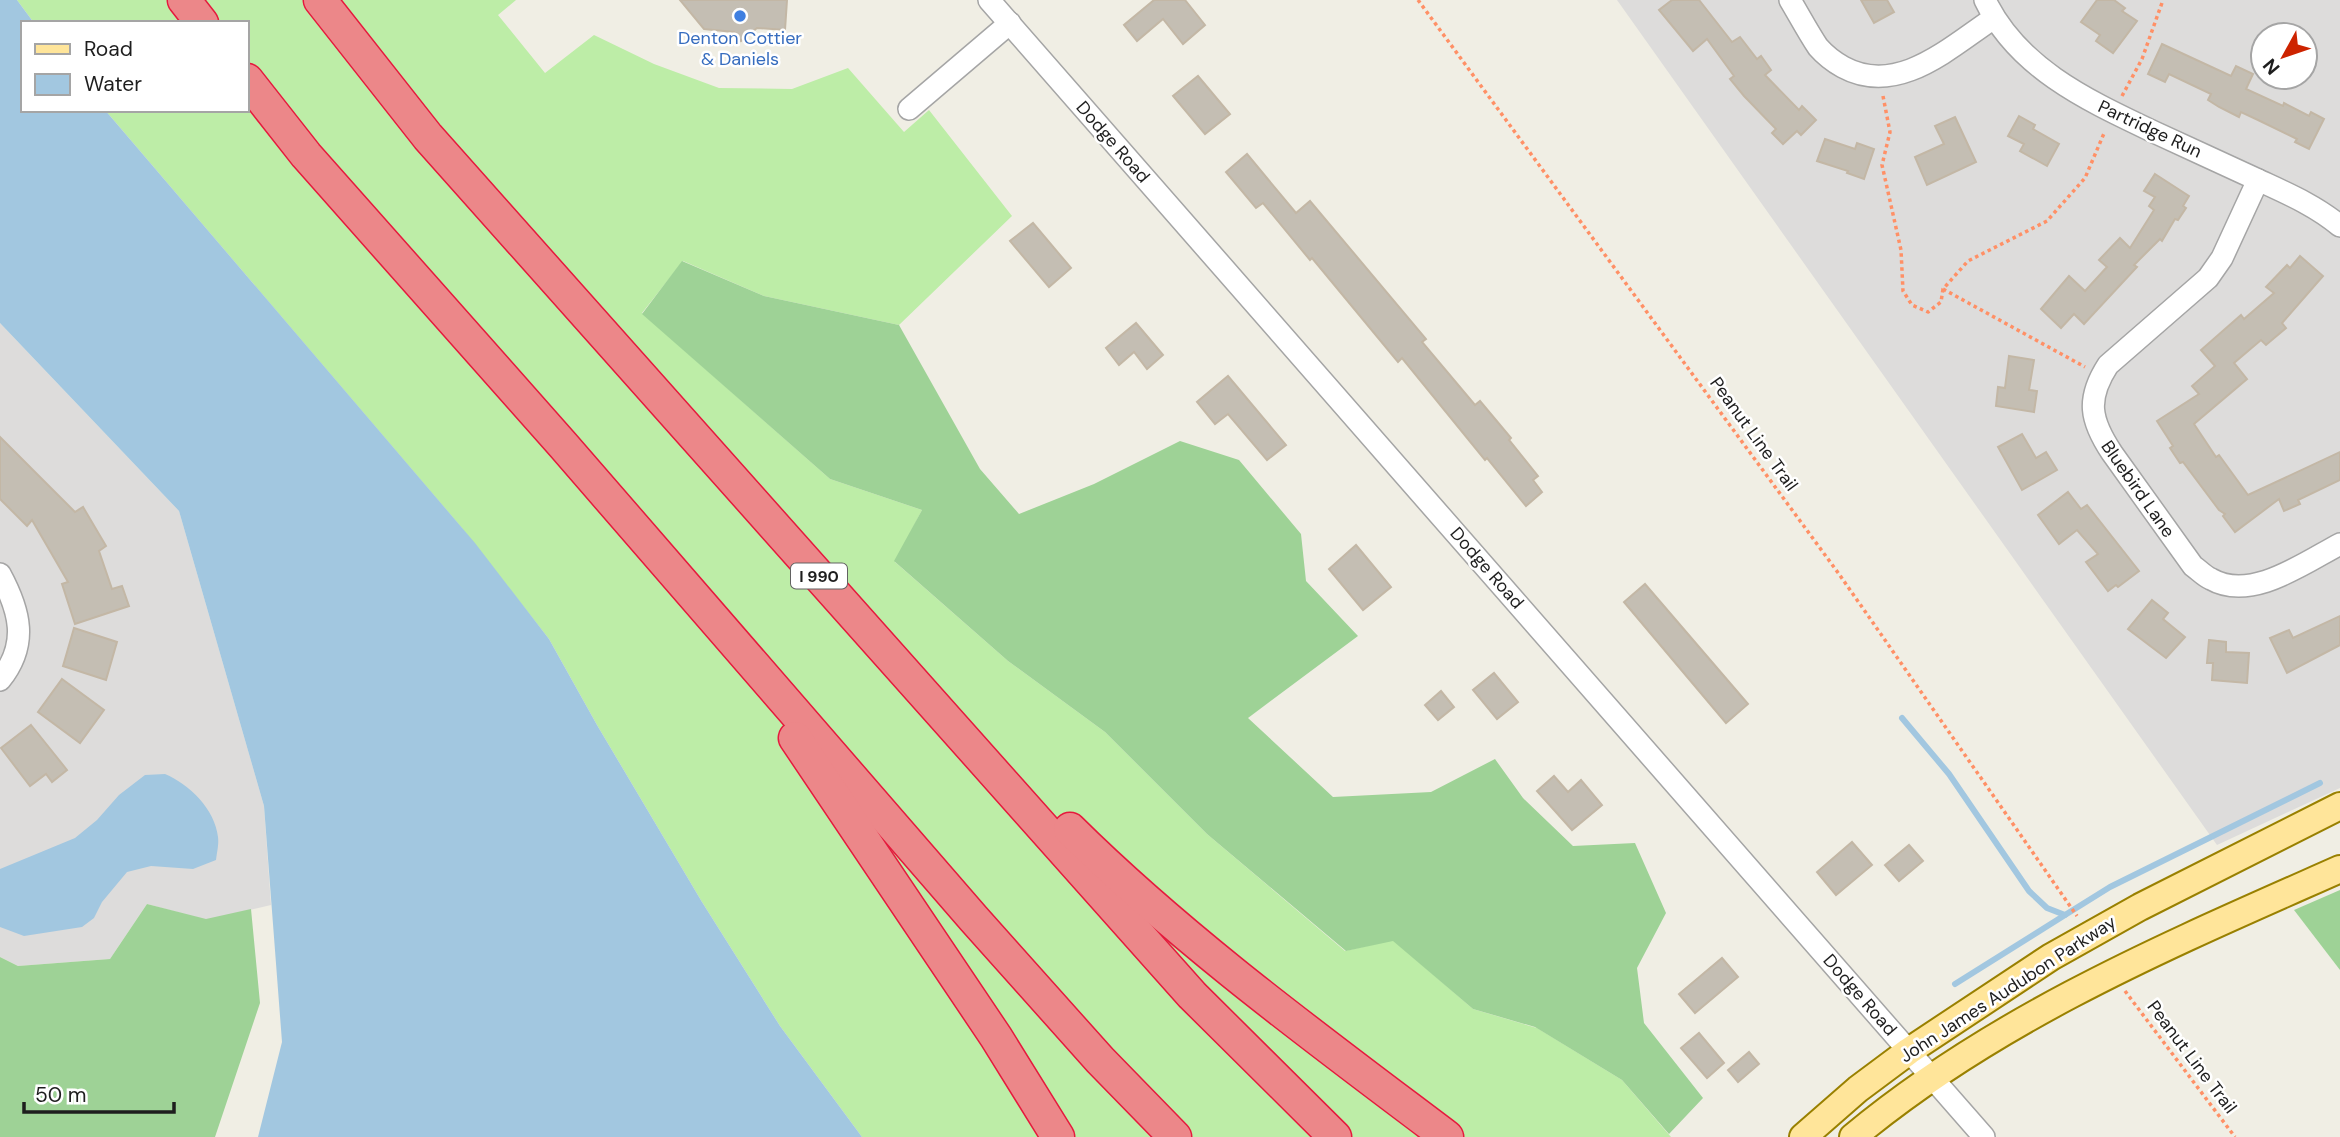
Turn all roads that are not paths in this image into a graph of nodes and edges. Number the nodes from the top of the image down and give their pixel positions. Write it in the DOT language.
graph roads {
  1 [pos="184,0"];
  2 [pos="320,0"];
  3 [pos="989,0"];
  4 [pos="1790,0"];
  5 [pos="1990,9"];
  6 [pos="200,21"];
  7 [pos="1010,23"];
  8 [pos="248,81"];
  9 [pos="909,109"];
  10 [pos="2258,180"];
  11 [pos="2340,226"];
  12 [pos="2340,544"];
  13 [pos="0,574"];
  14 [pos="726,635"];
  15 [pos="877,640"];
  16 [pos="0,680"];
  17 [pos="2340,806"];
  18 [pos="2340,869"];
  19 [pos="1909,1051"];
  20 [pos="1931,1077"];
  21 [pos="1058,1137"];
  22 [pos="1175,1137"];
  23 [pos="1335,1137"];
  24 [pos="1447,1137"];
  25 [pos="1803,1137"];
  26 [pos="1853,1137"];
  27 [pos="1984,1137"];
  1 -- 6 [label="highway"];
  2 -- 15 [label="highway, I 990"];
  3 -- 7 [label="street, Dodge Road"];
  4 -- 5 [label="street"];
  5 -- 10 [label="street, Partridge Run"];
  7 -- 9 [label="street"];
  7 -- 19 [label="street, Dodge Road"];
  8 -- 14 [label="highway"];
  10 -- 11 [label="street, Partridge Run"];
  10 -- 12 [label="street, Bluebird Lane"];
  13 -- 16 [label="street"];
  14 -- 21 [label="highway"];
  14 -- 22 [label="highway"];
  15 -- 23 [label="highway, I 990"];
  15 -- 24 [label="highway"];
  17 -- 19 [label="main road, John James Audubon Parkway"];
  18 -- 20 [label="main road, John James Audubon Parkway"];
  19 -- 20 [label="street, Dodge Road"];
  19 -- 25 [label="main road, John James Audubon Parkway"];
  20 -- 26 [label="main road, John James Audubon Parkway"];
  20 -- 27 [label="street, Dodge Road"];
}
